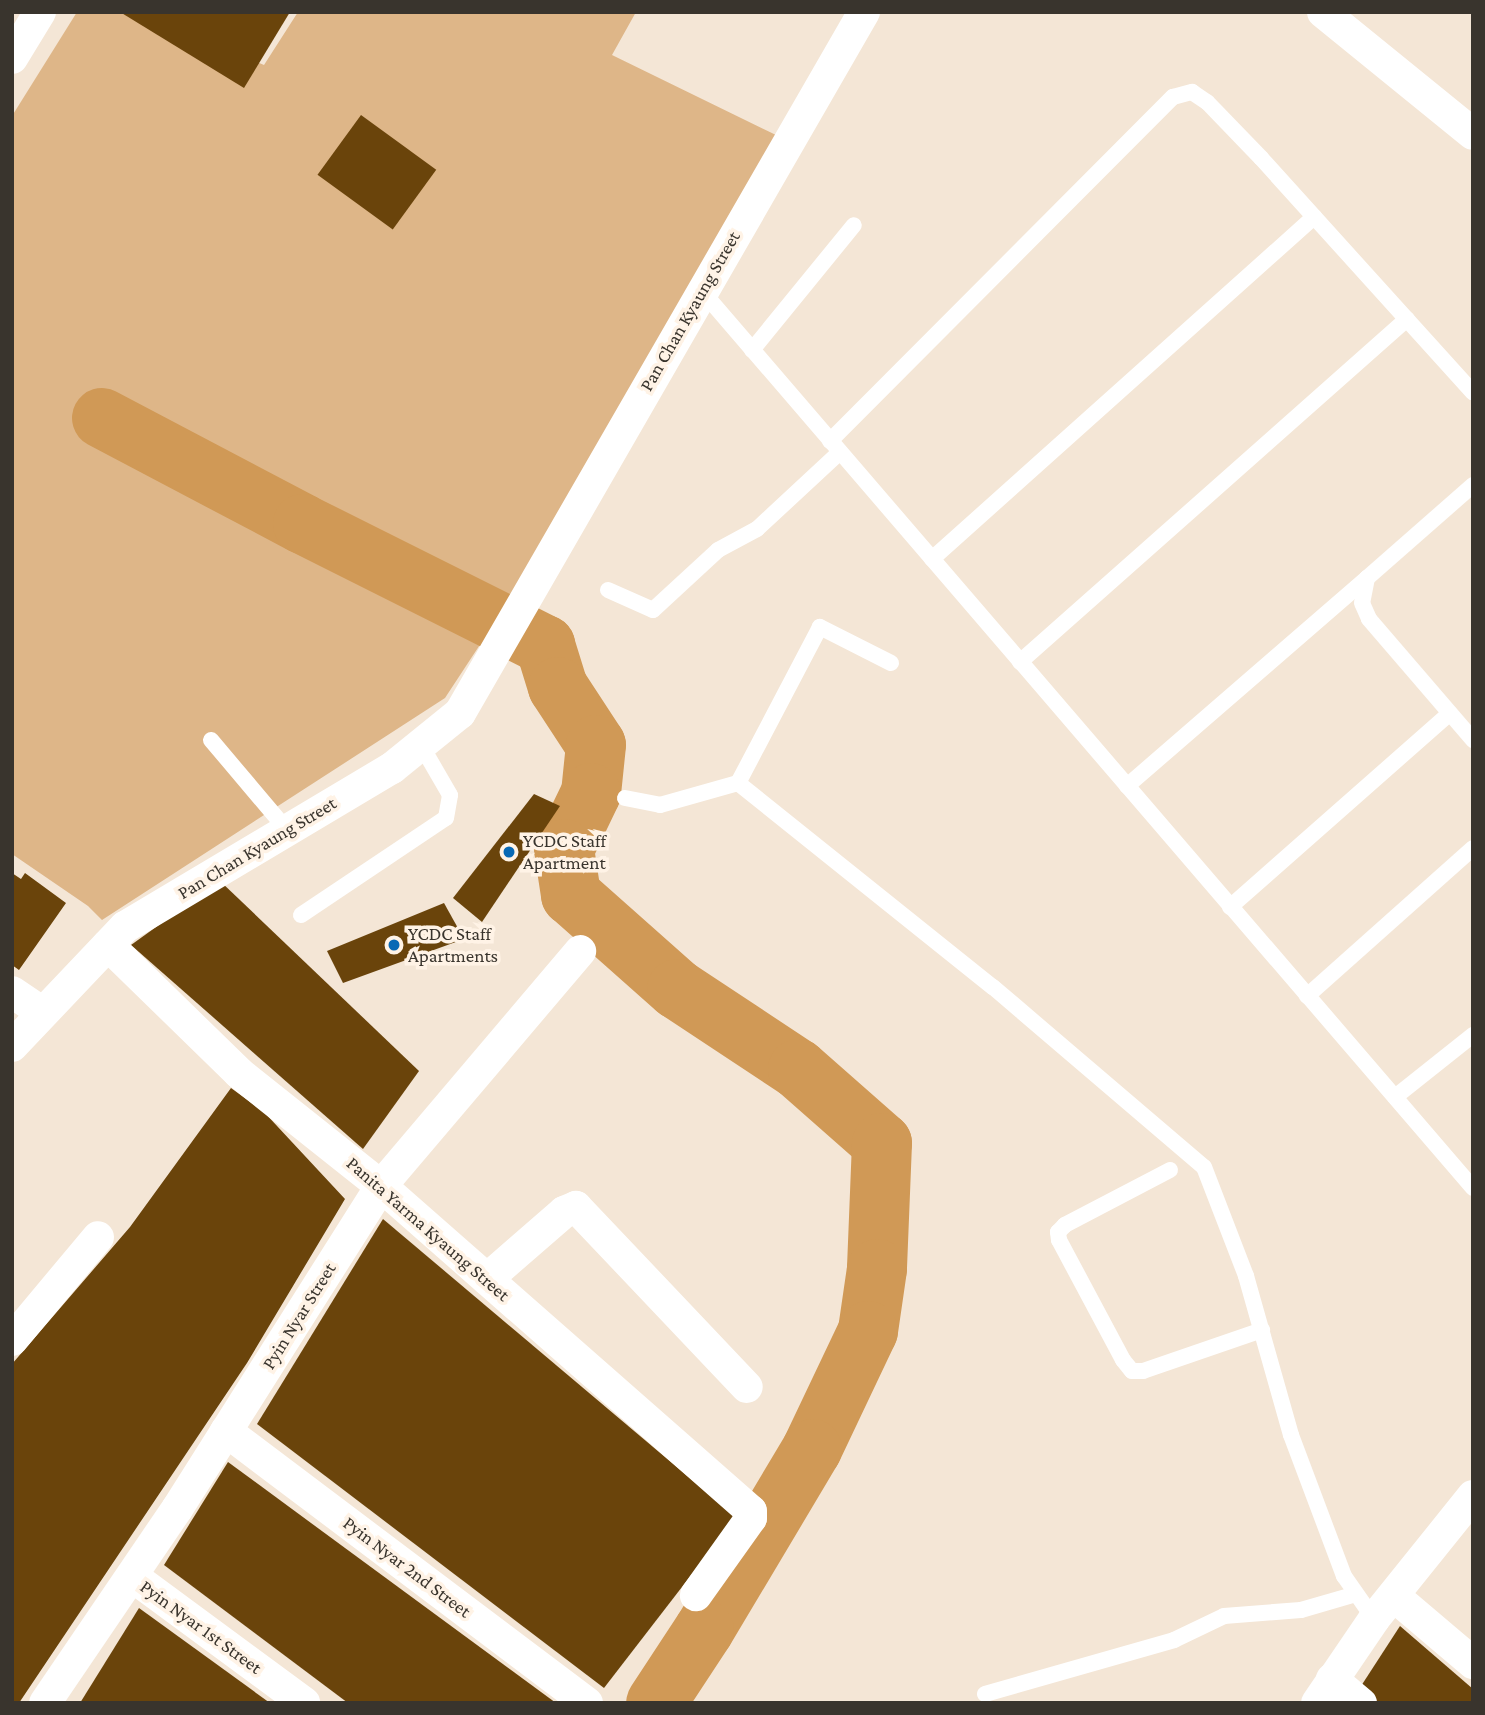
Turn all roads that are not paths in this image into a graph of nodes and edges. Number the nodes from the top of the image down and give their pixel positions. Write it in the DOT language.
graph roads {
  1 [pos="40,12"];
  2 [pos="864,12"];
  3 [pos="1324,12"];
  4 [pos="12,58"];
  5 [pos="1473,134"];
  6 [pos="1314,217"];
  7 [pos="854,225"];
  8 [pos="702,291"];
  9 [pos="1407,319"];
  10 [pos="752,350"];
  11 [pos="1473,393"];
  12 [pos="835,446"];
  13 [pos="1473,485"];
  14 [pos="932,559"];
  15 [pos="1367,578"];
  16 [pos="608,590"];
  17 [pos="1020,662"];
  18 [pos="891,663"];
  19 [pos="1451,713"];
  20 [pos="211,740"];
  21 [pos="1473,740"];
  22 [pos="421,745"];
  23 [pos="738,783"];
  24 [pos="1127,786"];
  25 [pos="625,798"];
  26 [pos="287,830"];
  27 [pos="1473,848"];
  28 [pos="1230,907"];
  29 [pos="301,915"];
  30 [pos="108,945"];
  31 [pos="580,951"];
  32 [pos="12,992"];
  33 [pos="1307,996"];
  34 [pos="43,1013"];
  35 [pos="1473,1035"];
  36 [pos="12,1046"];
  37 [pos="1395,1097"];
  38 [pos="1170,1170"];
  39 [pos="381,1186"];
  40 [pos="1473,1188"];
  41 [pos="98,1237"];
  42 [pos="487,1279"];
  43 [pos="1262,1331"];
  44 [pos="12,1340"];
  45 [pos="747,1387"];
  46 [pos="226,1431"];
  47 [pos="1473,1496"];
  48 [pos="132,1576"];
  49 [pos="696,1595"];
  50 [pos="1375,1603"];
  51 [pos="1473,1663"];
  52 [pos="1325,1691"];
  53 [pos="985,1694"];
  54 [pos="45,1703"];
  55 [pos="304,1703"];
  56 [pos="587,1703"];
  57 [pos="1361,1703"];
  1 -- 4 [label="street"];
  2 -- 8 [label="street, Pan Chan Kyaung Street"];
  3 -- 5 [label="street"];
  6 -- 9 [label="lane"];
  6 -- 12 [label="lane"];
  6 -- 14 [label="lane"];
  7 -- 10 [label="lane"];
  8 -- 10 [label="lane"];
  8 -- 22 [label="street, Pan Chan Kyaung Street"];
  9 -- 11 [label="lane"];
  9 -- 17 [label="lane"];
  10 -- 12 [label="lane"];
  12 -- 14 [label="lane"];
  12 -- 16 [label="lane"];
  13 -- 15 [label="lane"];
  14 -- 17 [label="lane"];
  15 -- 19 [label="lane"];
  15 -- 24 [label="lane"];
  17 -- 24 [label="lane"];
  18 -- 23 [label="lane"];
  19 -- 21 [label="lane"];
  19 -- 28 [label="lane"];
  20 -- 26 [label="lane"];
  22 -- 26 [label="street, Pan Chan Kyaung Street"];
  22 -- 29 [label="lane"];
  23 -- 25 [label="lane"];
  23 -- 43 [label="lane"];
  24 -- 28 [label="lane"];
  26 -- 30 [label="street, Pan Chan Kyaung Street"];
  27 -- 33 [label="lane"];
  28 -- 33 [label="lane"];
  30 -- 34 [label="street, Pan Chan Kyaung Street"];
  30 -- 39 [label="street, Panita Yarma Kyaung Street"];
  31 -- 39 [label="street, Pyin Nyar Street"];
  32 -- 34 [label="street"];
  33 -- 37 [label="lane"];
  34 -- 36 [label="street, Pan Chan Kyaung Street"];
  35 -- 37 [label="lane"];
  37 -- 40 [label="lane"];
  38 -- 43 [label="lane"];
  39 -- 42 [label="street, Panita Yarma Kyaung Street"];
  39 -- 46 [label="street, Pyin Nyar Street"];
  41 -- 44 [label="street"];
  42 -- 45 [label="street"];
  42 -- 49 [label="street, Panita Yarma Kyaung Street"];
  43 -- 50 [label="lane"];
  46 -- 48 [label="street, Pyin Nyar Street"];
  46 -- 56 [label="street, Pyin Nyar 2nd Street"];
  47 -- 50 [label="street"];
  48 -- 54 [label="street, Pyin Nyar Street"];
  48 -- 55 [label="street, Pyin Nyar 1st Street"];
  50 -- 51 [label="street"];
  50 -- 52 [label="street"];
  50 -- 53 [label="lane"];
  52 -- 57 [label="street"];
}
